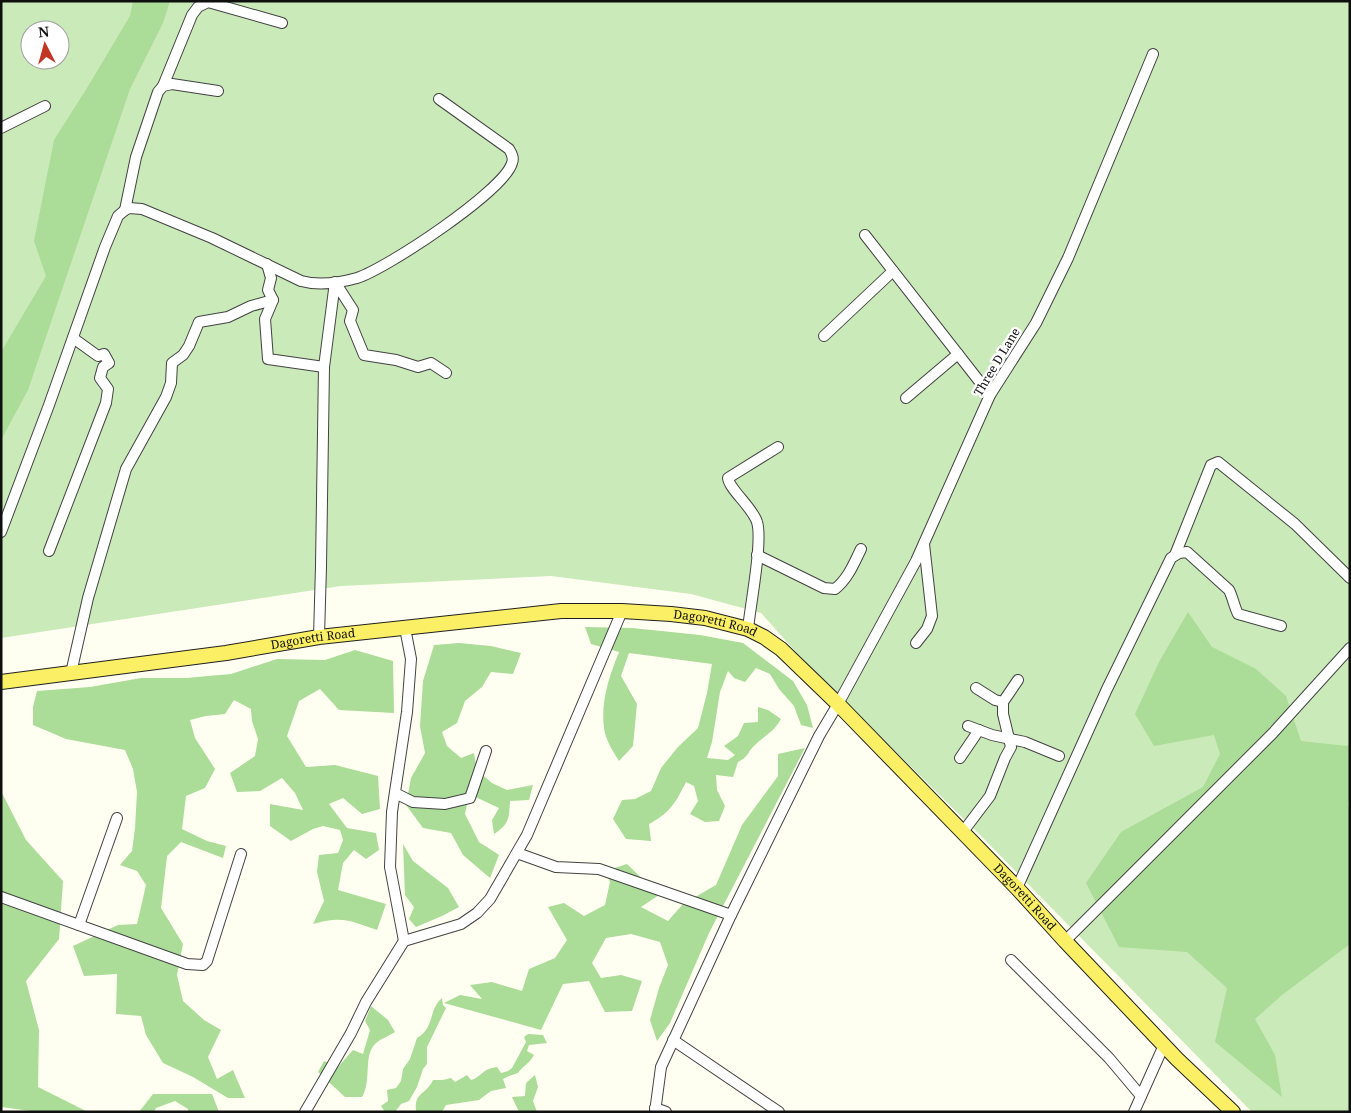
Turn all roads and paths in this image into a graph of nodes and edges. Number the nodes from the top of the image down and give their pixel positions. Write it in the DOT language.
graph roads {
  1 [pos="282,23"];
  2 [pos="1153,54"];
  3 [pos="163,86"];
  4 [pos="218,91"];
  5 [pos="439,99"];
  6 [pos="46,106"];
  7 [pos="1,128"];
  8 [pos="124,210"];
  9 [pos="865,235"];
  10 [pos="267,264"];
  11 [pos="893,271"];
  12 [pos="335,282"];
  13 [pos="273,300"];
  14 [pos="824,336"];
  15 [pos="73,338"];
  16 [pos="958,354"];
  17 [pos="324,367"];
  18 [pos="446,373"];
  19 [pos="990,395"];
  20 [pos="906,398"];
  21 [pos="778,447"];
  22 [pos="1,532"];
  23 [pos="924,543"];
  24 [pos="861,549"];
  25 [pos="50,551"];
  26 [pos="757,555"];
  27 [pos="1175,555"];
  28 [pos="1350,578"];
  29 [pos="622,611"];
  30 [pos="1281,626"];
  31 [pos="405,628"];
  32 [pos="748,629"];
  33 [pos="319,636"];
  34 [pos="916,642"];
  35 [pos="1350,648"];
  36 [pos="70,673"];
  37 [pos="1018,680"];
  38 [pos="1,682"];
  39 [pos="976,688"];
  40 [pos="1003,702"];
  41 [pos="838,704"];
  42 [pos="968,726"];
  43 [pos="978,730"];
  44 [pos="1010,740"];
  45 [pos="486,751"];
  46 [pos="1059,756"];
  47 [pos="960,758"];
  48 [pos="395,793"];
  49 [pos="117,818"];
  50 [pos="962,833"];
  51 [pos="517,853"];
  52 [pos="241,854"];
  53 [pos="1017,888"];
  54 [pos="1,897"];
  55 [pos="732,914"];
  56 [pos="79,925"];
  57 [pos="1064,940"];
  58 [pos="404,941"];
  59 [pos="1011,960"];
  60 [pos="673,1040"];
  61 [pos="1164,1045"];
  62 [pos="1141,1096"];
  63 [pos="655,1110"];
  64 [pos="305,1112"];
  65 [pos="666,1112"];
  66 [pos="779,1112"];
  67 [pos="1134,1112"];
  68 [pos="1233,1112"];
  1 -- 3 [label="street"];
  2 -- 19 [label="street, Three D Lane"];
  3 -- 4 [label="street"];
  3 -- 8 [label="street"];
  5 -- 12 [label="street"];
  6 -- 7 [label="street"];
  8 -- 10 [label="street"];
  8 -- 15 [label="street"];
  9 -- 11 [label="street"];
  10 -- 12 [label="street"];
  10 -- 13 [label="street"];
  11 -- 14 [label="street"];
  11 -- 16 [label="street"];
  12 -- 17 [label="street"];
  12 -- 18 [label="street"];
  13 -- 17 [label="street"];
  13 -- 36 [label="street"];
  15 -- 22 [label="street"];
  15 -- 25 [label="street"];
  16 -- 19 [label="street"];
  16 -- 20 [label="street"];
  17 -- 33 [label="street"];
  19 -- 23 [label="street, Three D Lane"];
  21 -- 26 [label="street"];
  23 -- 34 [label="street"];
  23 -- 41 [label="street, Three D Lane"];
  24 -- 26 [label="street"];
  26 -- 32 [label="street"];
  27 -- 28 [label="street"];
  27 -- 30 [label="street"];
  27 -- 53 [label="street"];
  29 -- 31 [label="main road, Dagoretti Road"];
  29 -- 32 [label="main road, Dagoretti Road"];
  29 -- 51 [label="street"];
  31 -- 33 [label="main road, Dagoretti Road"];
  31 -- 48 [label="street"];
  32 -- 41 [label="main road, Dagoretti Road"];
  33 -- 36 [label="main road, Dagoretti Road"];
  35 -- 57 [label="street"];
  36 -- 38 [label="main road, Dagoretti Road"];
  37 -- 40 [label="street"];
  39 -- 40 [label="street"];
  40 -- 44 [label="street"];
  41 -- 50 [label="main road, Dagoretti Road"];
  41 -- 55 [label="street, Three D Lane"];
  42 -- 43 [label="street"];
  43 -- 44 [label="street"];
  43 -- 47 [label="street"];
  44 -- 46 [label="street"];
  44 -- 50 [label="street"];
  45 -- 48 [label="street"];
  48 -- 58 [label="street"];
  49 -- 56 [label="street"];
  50 -- 53 [label="main road, Dagoretti Road"];
  51 -- 55 [label="street"];
  51 -- 58 [label="street"];
  52 -- 56 [label="street"];
  53 -- 57 [label="main road, Dagoretti Road"];
  54 -- 56 [label="street"];
  55 -- 60 [label="street, Three D Lane"];
  57 -- 61 [label="main road, Dagoretti Road"];
  58 -- 64 [label="street"];
  59 -- 62 [label="street"];
  60 -- 63 [label="street, Three D Lane"];
  60 -- 66 [label="street"];
  61 -- 62 [label="street"];
  61 -- 68 [label="main road, Dagoretti Road"];
  62 -- 67 [label="street"];
  63 -- 65 [label="street"];
}
